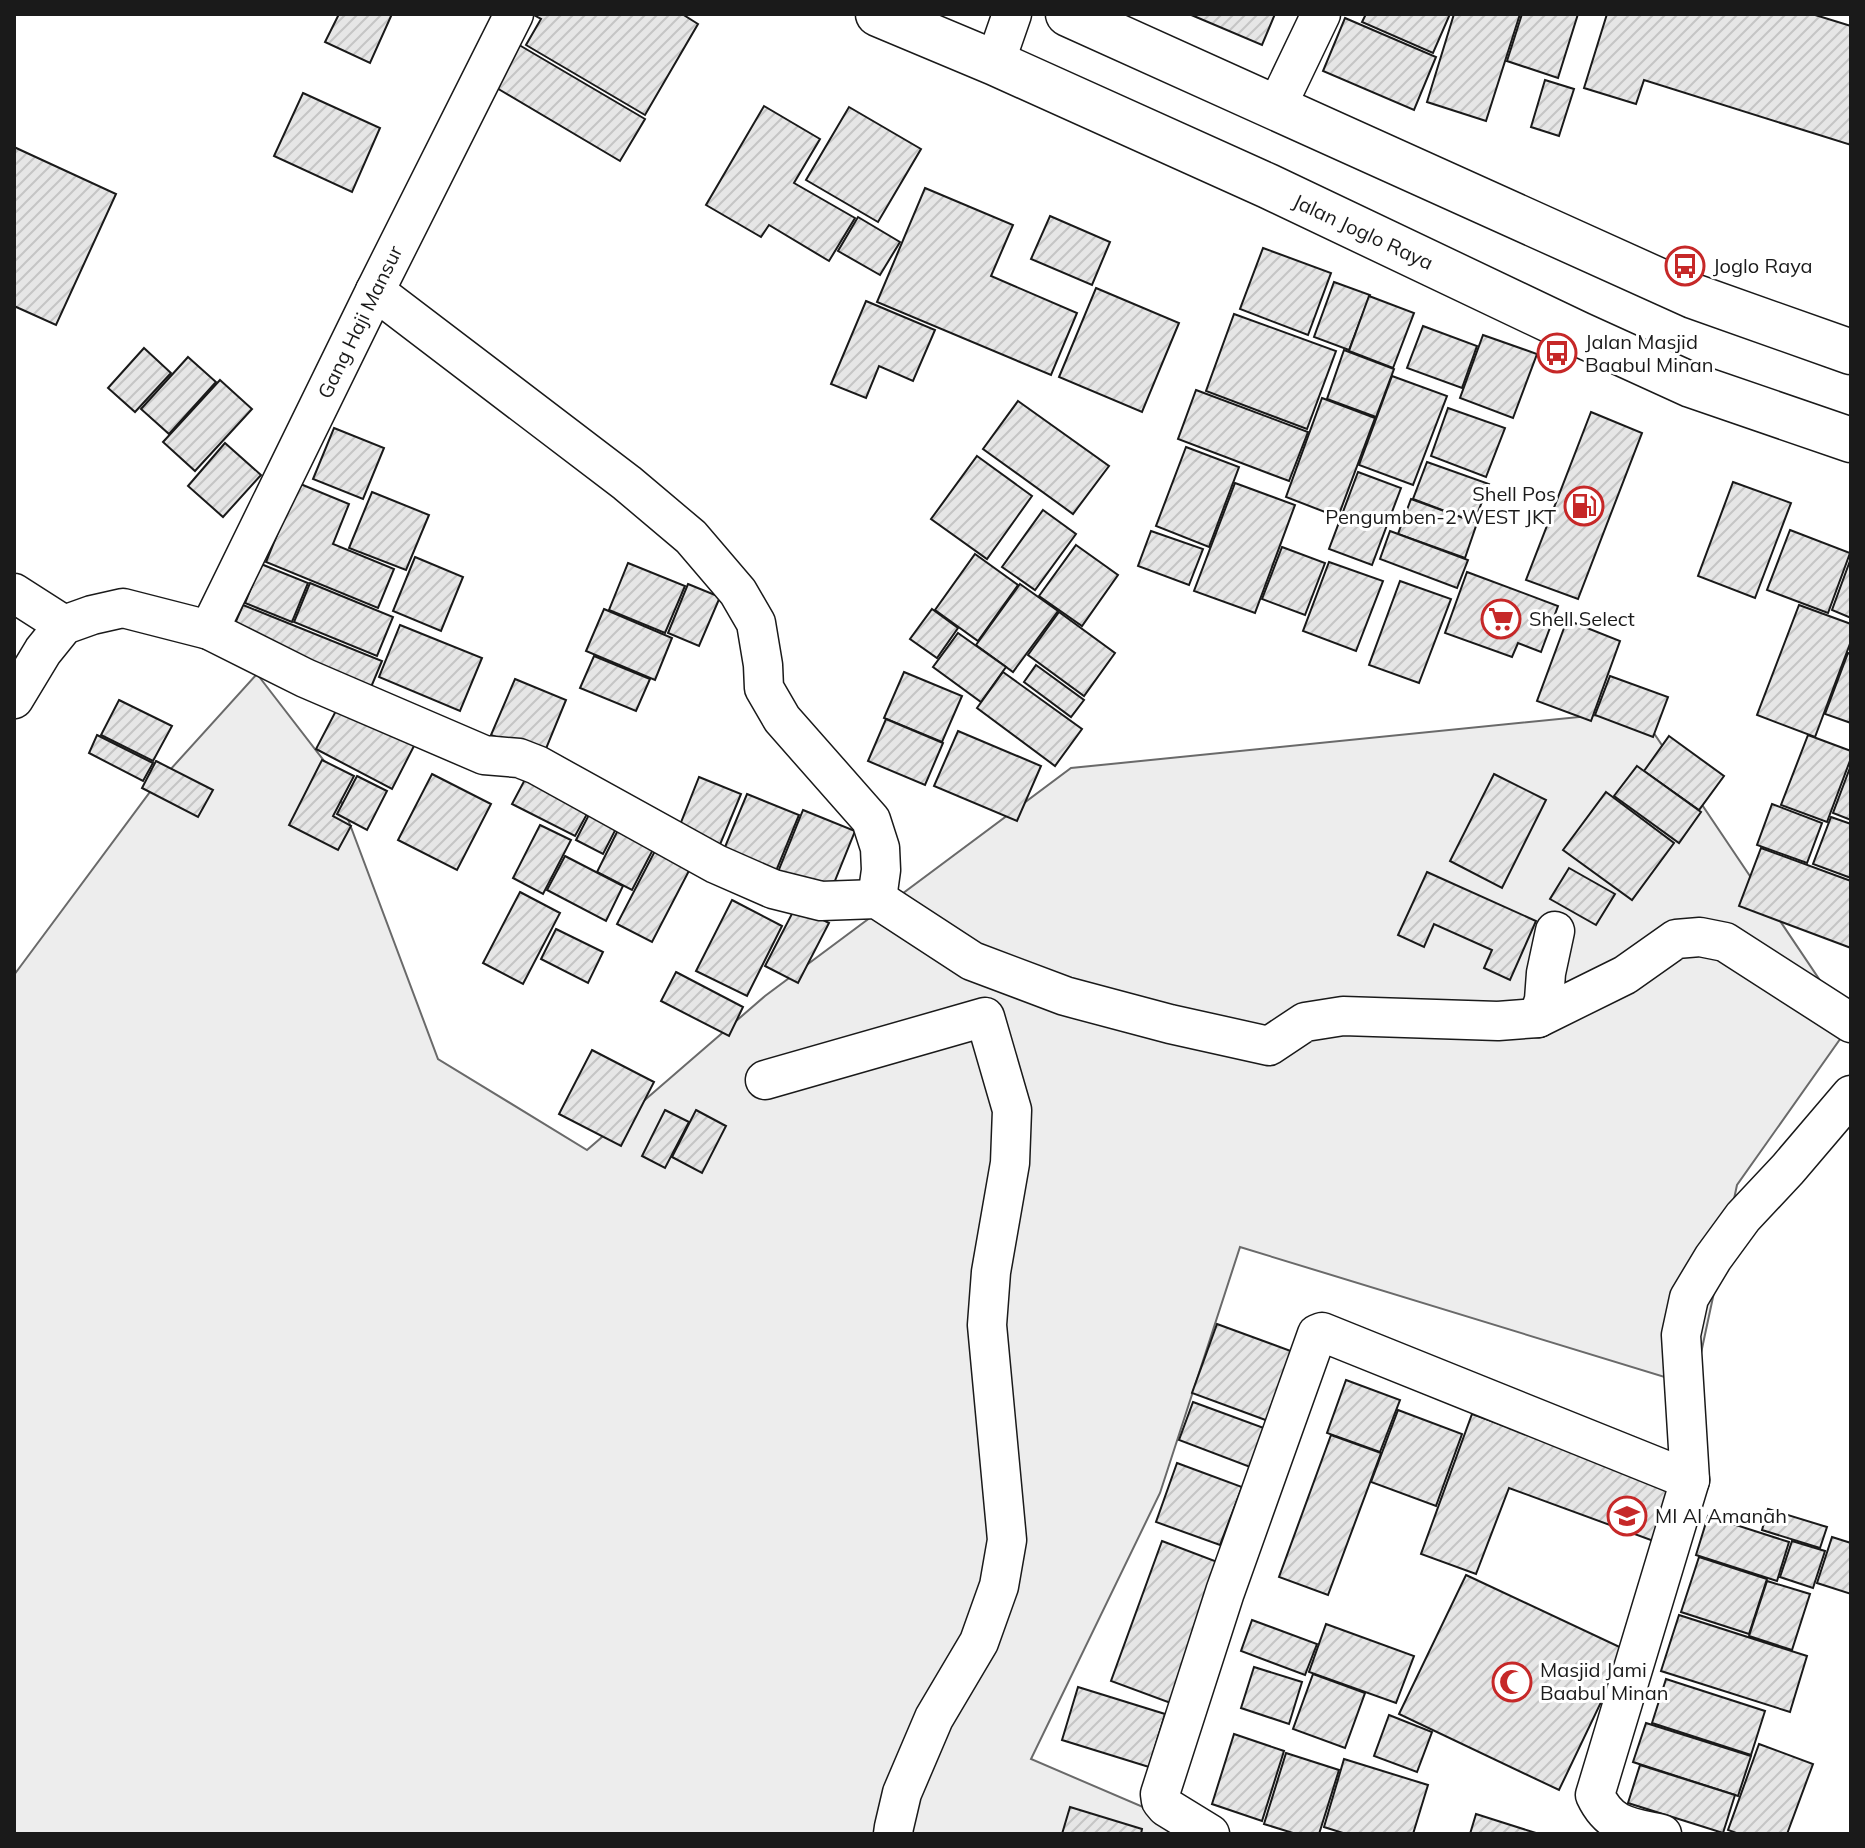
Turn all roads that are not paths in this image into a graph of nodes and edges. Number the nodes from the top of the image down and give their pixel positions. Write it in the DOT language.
graph roads {
  1 [pos="514,14"];
  2 [pos="1012,14"];
  3 [pos="1068,14"];
  4 [pos="1321,14"];
  5 [pos="891,16"];
  6 [pos="995,63"];
  7 [pos="1276,108"];
  8 [pos="375,291"];
  9 [pos="1851,352"];
  10 [pos="1851,440"];
  11 [pos="14,593"];
  12 [pos="64,625"];
  13 [pos="209,630"];
  14 [pos="14,699"];
  15 [pos="877,899"];
  16 [pos="1555,931"];
  17 [pos="972,961"];
  18 [pos="985,1017"];
  19 [pos="1538,1018"];
  20 [pos="1851,1023"];
  21 [pos="765,1080"];
  22 [pos="1851,1095"];
  23 [pos="1690,1480"];
  24 [pos="1621,1830"];
  25 [pos="893,1834"];
  26 [pos="1210,1834"];
  27 [pos="1662,1834"];
  1 -- 8 [label="street, Gang Haji Mansur"];
  2 -- 6 [label="street"];
  3 -- 7 [label="main road"];
  4 -- 7 [label="street"];
  5 -- 6 [label="main road, Jalan Joglo Raya"];
  6 -- 10 [label="main road, Jalan Joglo Raya"];
  7 -- 9 [label="main road"];
  8 -- 13 [label="street, Gang Haji Mansur"];
  8 -- 15 [label="street"];
  11 -- 12 [label="street"];
  12 -- 13 [label="street"];
  12 -- 14 [label="street"];
  13 -- 15 [label="street"];
  15 -- 17 [label="street"];
  16 -- 19 [label="street"];
  17 -- 18 [label="street"];
  17 -- 19 [label="street"];
  18 -- 21 [label="street"];
  18 -- 25 [label="street"];
  19 -- 20 [label="street"];
  22 -- 23 [label="street"];
  23 -- 24 [label="street"];
  23 -- 26 [label="street"];
  24 -- 27 [label="street"];
}
